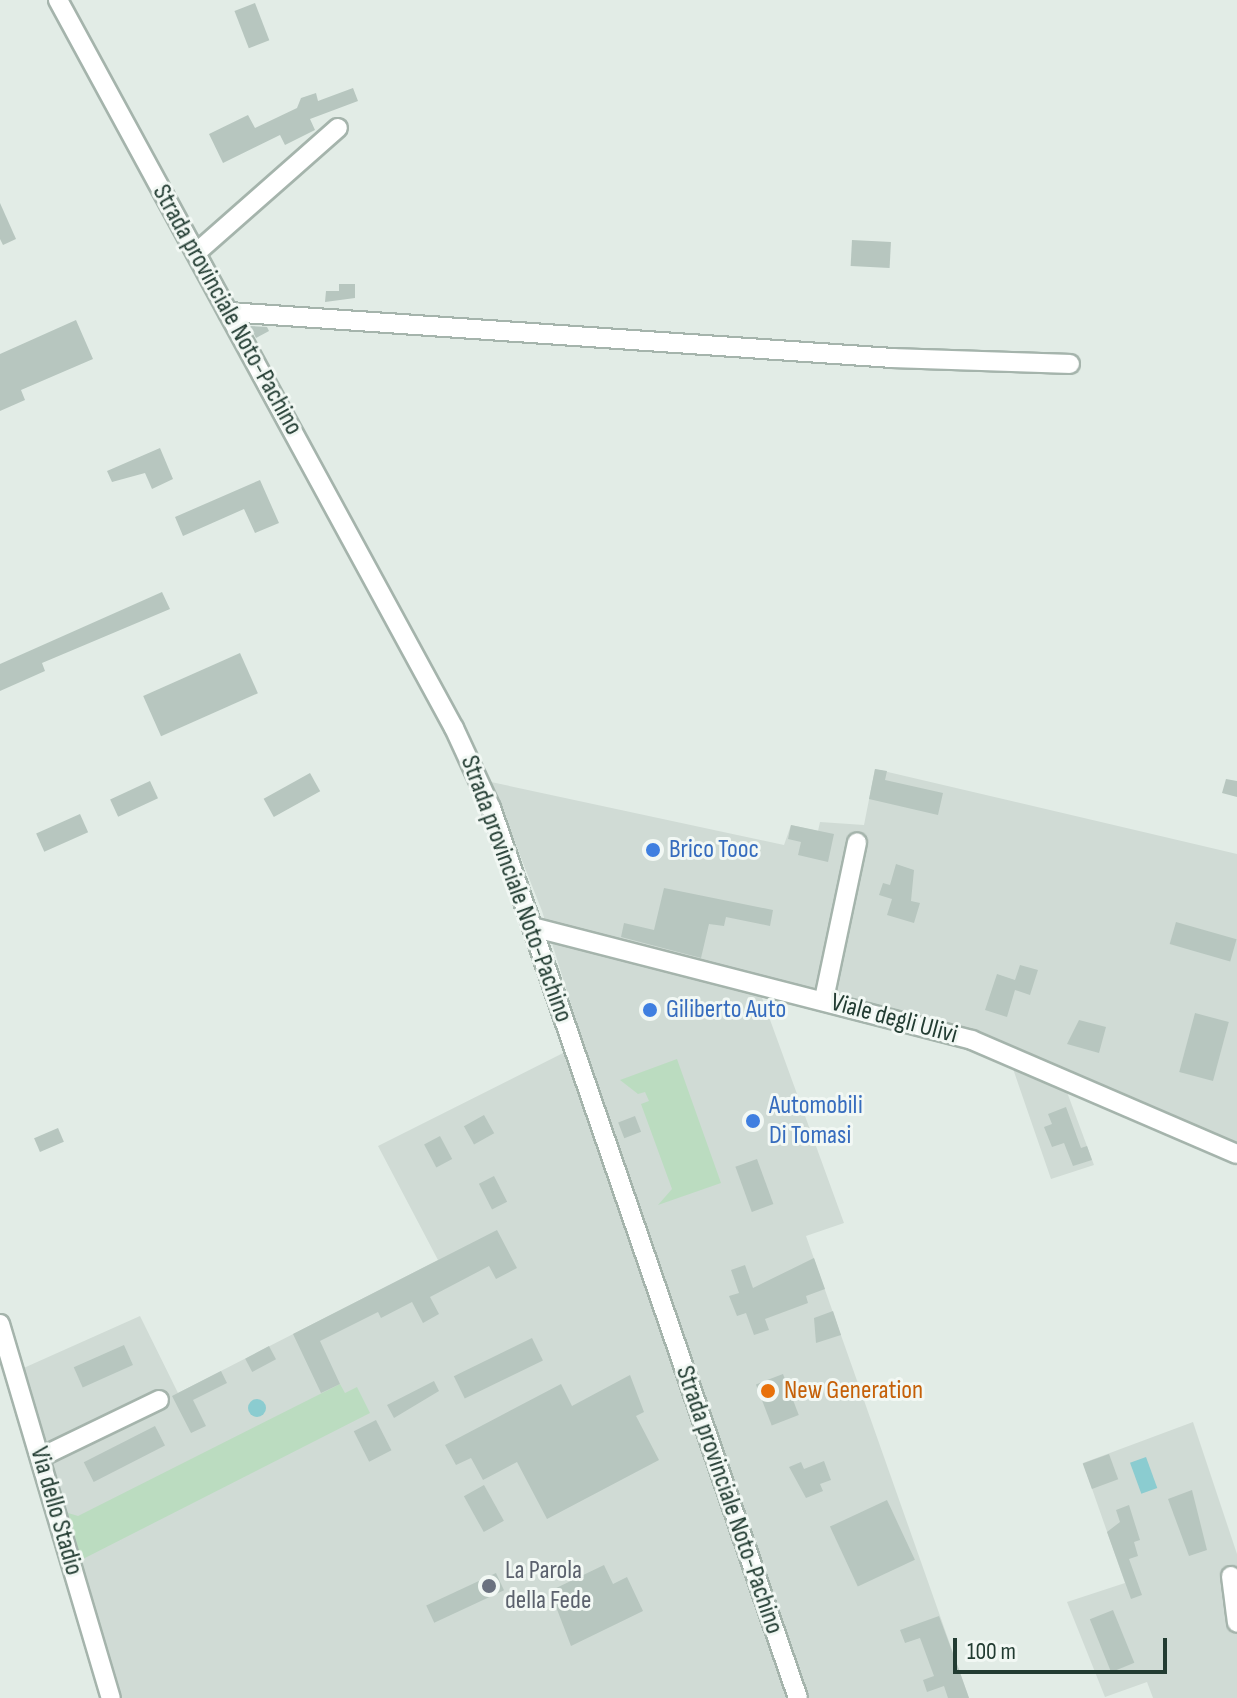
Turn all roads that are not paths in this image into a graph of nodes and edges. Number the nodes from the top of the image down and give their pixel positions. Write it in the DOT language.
graph roads {
  1 [pos="58,0"];
  2 [pos="338,128"];
  3 [pos="196,253"];
  4 [pos="228,312"];
  5 [pos="1070,364"];
  6 [pos="857,842"];
  7 [pos="536,928"];
  8 [pos="824,999"];
  9 [pos="1237,1154"];
  10 [pos="0,1324"];
  11 [pos="159,1400"];
  12 [pos="41,1457"];
  13 [pos="1231,1576"];
  14 [pos="1237,1623"];
  15 [pos="111,1698"];
  16 [pos="798,1698"];
  1 -- 3 [label="street, Strada provinciale Noto-Pachino"];
  2 -- 3 [label="street"];
  3 -- 4 [label="street, Strada provinciale Noto-Pachino"];
  4 -- 5 [label="street"];
  4 -- 7 [label="street, Strada provinciale Noto-Pachino"];
  6 -- 8 [label="street"];
  7 -- 8 [label="street, Viale degli Ulivi"];
  7 -- 16 [label="street, Strada provinciale Noto-Pachino"];
  8 -- 9 [label="street, Viale degli Ulivi"];
  10 -- 12 [label="street, Via dello Stadio"];
  11 -- 12 [label="street"];
  12 -- 15 [label="street, Via dello Stadio"];
  13 -- 14 [label="street"];
}
